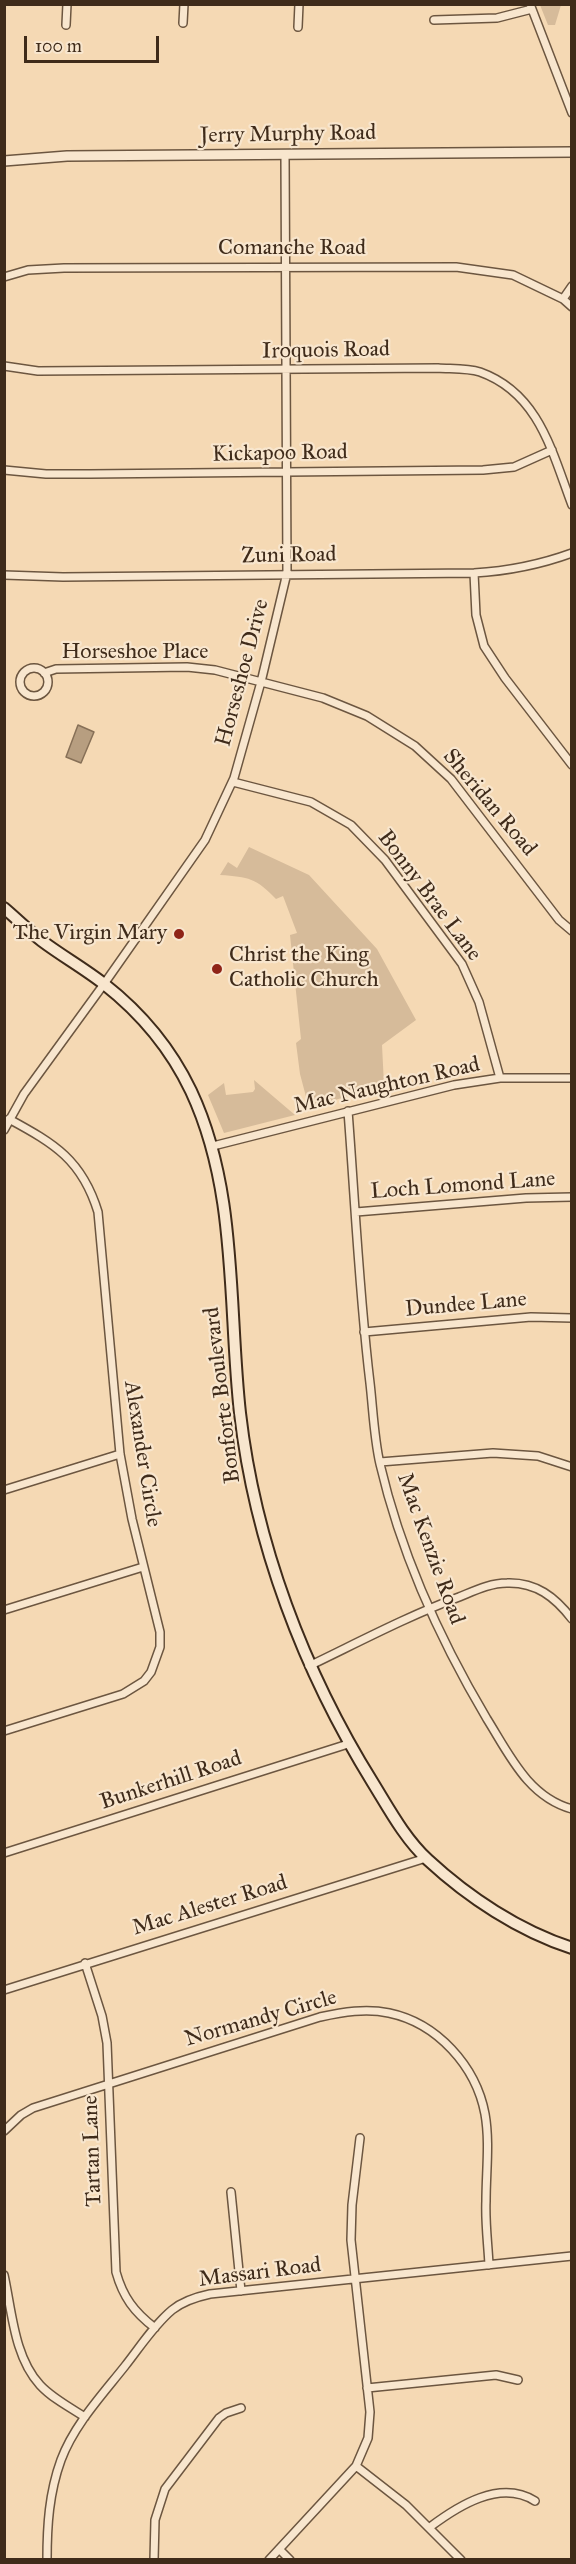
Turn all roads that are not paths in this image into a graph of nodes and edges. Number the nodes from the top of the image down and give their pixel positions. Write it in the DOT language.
graph roads {
  1 [pos="67,4"];
  2 [pos="184,4"];
  3 [pos="299,4"];
  4 [pos="531,7"];
  5 [pos="434,20"];
  6 [pos="183,23"];
  7 [pos="66,25"];
  8 [pos="298,27"];
  9 [pos="572,113"];
  10 [pos="572,152"];
  11 [pos="285,155"];
  12 [pos="4,161"];
  13 [pos="286,267"];
  14 [pos="4,277"];
  15 [pos="572,286"];
  16 [pos="563,299"];
  17 [pos="572,307"];
  18 [pos="4,366"];
  19 [pos="286,369"];
  20 [pos="552,450"];
  21 [pos="4,470"];
  22 [pos="288,472"];
  23 [pos="572,505"];
  24 [pos="572,553"];
  25 [pos="287,573"];
  26 [pos="474,573"];
  27 [pos="4,575"];
  28 [pos="44,673"];
  29 [pos="261,682"];
  30 [pos="572,765"];
  31 [pos="233,782"];
  32 [pos="4,908"];
  33 [pos="572,931"];
  34 [pos="104,984"];
  35 [pos="500,1078"];
  36 [pos="572,1078"];
  37 [pos="348,1111"];
  38 [pos="9,1119"];
  39 [pos="4,1130"];
  40 [pos="213,1146"];
  41 [pos="572,1197"];
  42 [pos="356,1212"];
  43 [pos="572,1318"];
  44 [pos="364,1332"];
  45 [pos="120,1454"];
  46 [pos="380,1462"];
  47 [pos="572,1467"];
  48 [pos="4,1490"];
  49 [pos="143,1567"];
  50 [pos="429,1608"];
  51 [pos="4,1610"];
  52 [pos="572,1619"];
  53 [pos="309,1665"];
  54 [pos="4,1731"];
  55 [pos="348,1744"];
  56 [pos="572,1809"];
  57 [pos="4,1853"];
  58 [pos="426,1858"];
  59 [pos="572,1948"];
  60 [pos="85,1963"];
  61 [pos="4,1990"];
  62 [pos="109,2083"];
  63 [pos="4,2131"];
  64 [pos="360,2139"];
  65 [pos="231,2192"];
  66 [pos="572,2256"];
  67 [pos="489,2265"];
  68 [pos="4,2275"];
  69 [pos="355,2279"];
  70 [pos="241,2292"];
  71 [pos="155,2328"];
  72 [pos="518,2380"];
  73 [pos="368,2388"];
  74 [pos="241,2408"];
  75 [pos="85,2417"];
  76 [pos="356,2466"];
  77 [pos="535,2501"];
  78 [pos="430,2527"];
  79 [pos="279,2549"];
  80 [pos="47,2559"];
  81 [pos="154,2559"];
  82 [pos="269,2559"];
  83 [pos="290,2559"];
  84 [pos="461,2559"];
  1 -- 7 [label="street"];
  2 -- 6 [label="street"];
  3 -- 8 [label="street"];
  4 -- 5 [label="street"];
  4 -- 9 [label="street"];
  10 -- 11 [label="street, Jerry Murphy Road"];
  11 -- 12 [label="street, Jerry Murphy Road"];
  11 -- 13 [label="street, Horseshoe Drive"];
  13 -- 14 [label="street, Comanche Road"];
  13 -- 16 [label="street, Comanche Road"];
  13 -- 19 [label="street, Horseshoe Drive"];
  15 -- 16 [label="street"];
  16 -- 17 [label="street, Comanche Road"];
  18 -- 19 [label="street, Iroquois Road"];
  19 -- 20 [label="street, Iroquois Road"];
  19 -- 22 [label="street, Horseshoe Drive"];
  20 -- 22 [label="street, Kickapoo Road"];
  20 -- 23 [label="street, Iroquois Road"];
  21 -- 22 [label="street, Kickapoo Road"];
  22 -- 25 [label="street, Horseshoe Drive"];
  24 -- 26 [label="street, Zuni Road"];
  25 -- 26 [label="street, Zuni Road"];
  25 -- 27 [label="street, Zuni Road"];
  25 -- 29 [label="street, Horseshoe Drive"];
  26 -- 30 [label="street"];
  28 -- 28 [label="street, Horseshoe Place"];
  28 -- 29 [label="street, Horseshoe Place"];
  29 -- 31 [label="street, Horseshoe Drive"];
  29 -- 33 [label="street, Sheridan Road"];
  31 -- 34 [label="street, Horseshoe Drive"];
  31 -- 35 [label="street, Bonny Brae Lane"];
  32 -- 34 [label="main road, Bonforte Boulevard"];
  34 -- 38 [label="street, Horseshoe Drive"];
  34 -- 40 [label="main road, Bonforte Boulevard"];
  35 -- 36 [label="street, Mac Naughton Road"];
  35 -- 37 [label="street, Mac Naughton Road"];
  37 -- 40 [label="street, Mac Naughton Road"];
  37 -- 42 [label="street, Mac Kenzie Road"];
  38 -- 39 [label="street, Horseshoe Drive"];
  38 -- 45 [label="street, Alexander Circle"];
  40 -- 53 [label="main road, Bonforte Boulevard"];
  41 -- 42 [label="street, Loch Lomond Lane"];
  42 -- 44 [label="street, Mac Kenzie Road"];
  43 -- 44 [label="street, Dundee Lane"];
  44 -- 46 [label="street, Mac Kenzie Road"];
  45 -- 48 [label="street"];
  45 -- 49 [label="street, Alexander Circle"];
  46 -- 47 [label="street"];
  46 -- 50 [label="street, Mac Kenzie Road"];
  49 -- 51 [label="street"];
  49 -- 54 [label="street, Alexander Circle"];
  50 -- 52 [label="street"];
  50 -- 53 [label="street"];
  50 -- 56 [label="street, Mac Kenzie Road"];
  53 -- 55 [label="main road, Bonforte Boulevard"];
  55 -- 57 [label="street, Bunkerhill Road"];
  55 -- 58 [label="main road, Bonforte Boulevard"];
  58 -- 59 [label="main road, Bonforte Boulevard"];
  58 -- 60 [label="street, Mac Alester Road"];
  60 -- 61 [label="street, Mac Alester Road"];
  60 -- 62 [label="street, Tartan Lane"];
  62 -- 63 [label="street, Normandy Circle"];
  62 -- 67 [label="street, Normandy Circle"];
  62 -- 71 [label="street, Tartan Lane"];
  64 -- 69 [label="street"];
  65 -- 70 [label="street"];
  66 -- 67 [label="street, Massari Road"];
  67 -- 69 [label="street, Massari Road"];
  68 -- 75 [label="street"];
  69 -- 70 [label="street, Massari Road"];
  69 -- 73 [label="street"];
  70 -- 71 [label="street, Massari Road"];
  71 -- 75 [label="street, Massari Road"];
  72 -- 73 [label="street"];
  73 -- 76 [label="street"];
  74 -- 81 [label="street"];
  75 -- 80 [label="street, Massari Road"];
  76 -- 78 [label="street"];
  76 -- 79 [label="street"];
  77 -- 78 [label="street"];
  78 -- 84 [label="street"];
  79 -- 82 [label="street"];
  79 -- 83 [label="street"];
}
